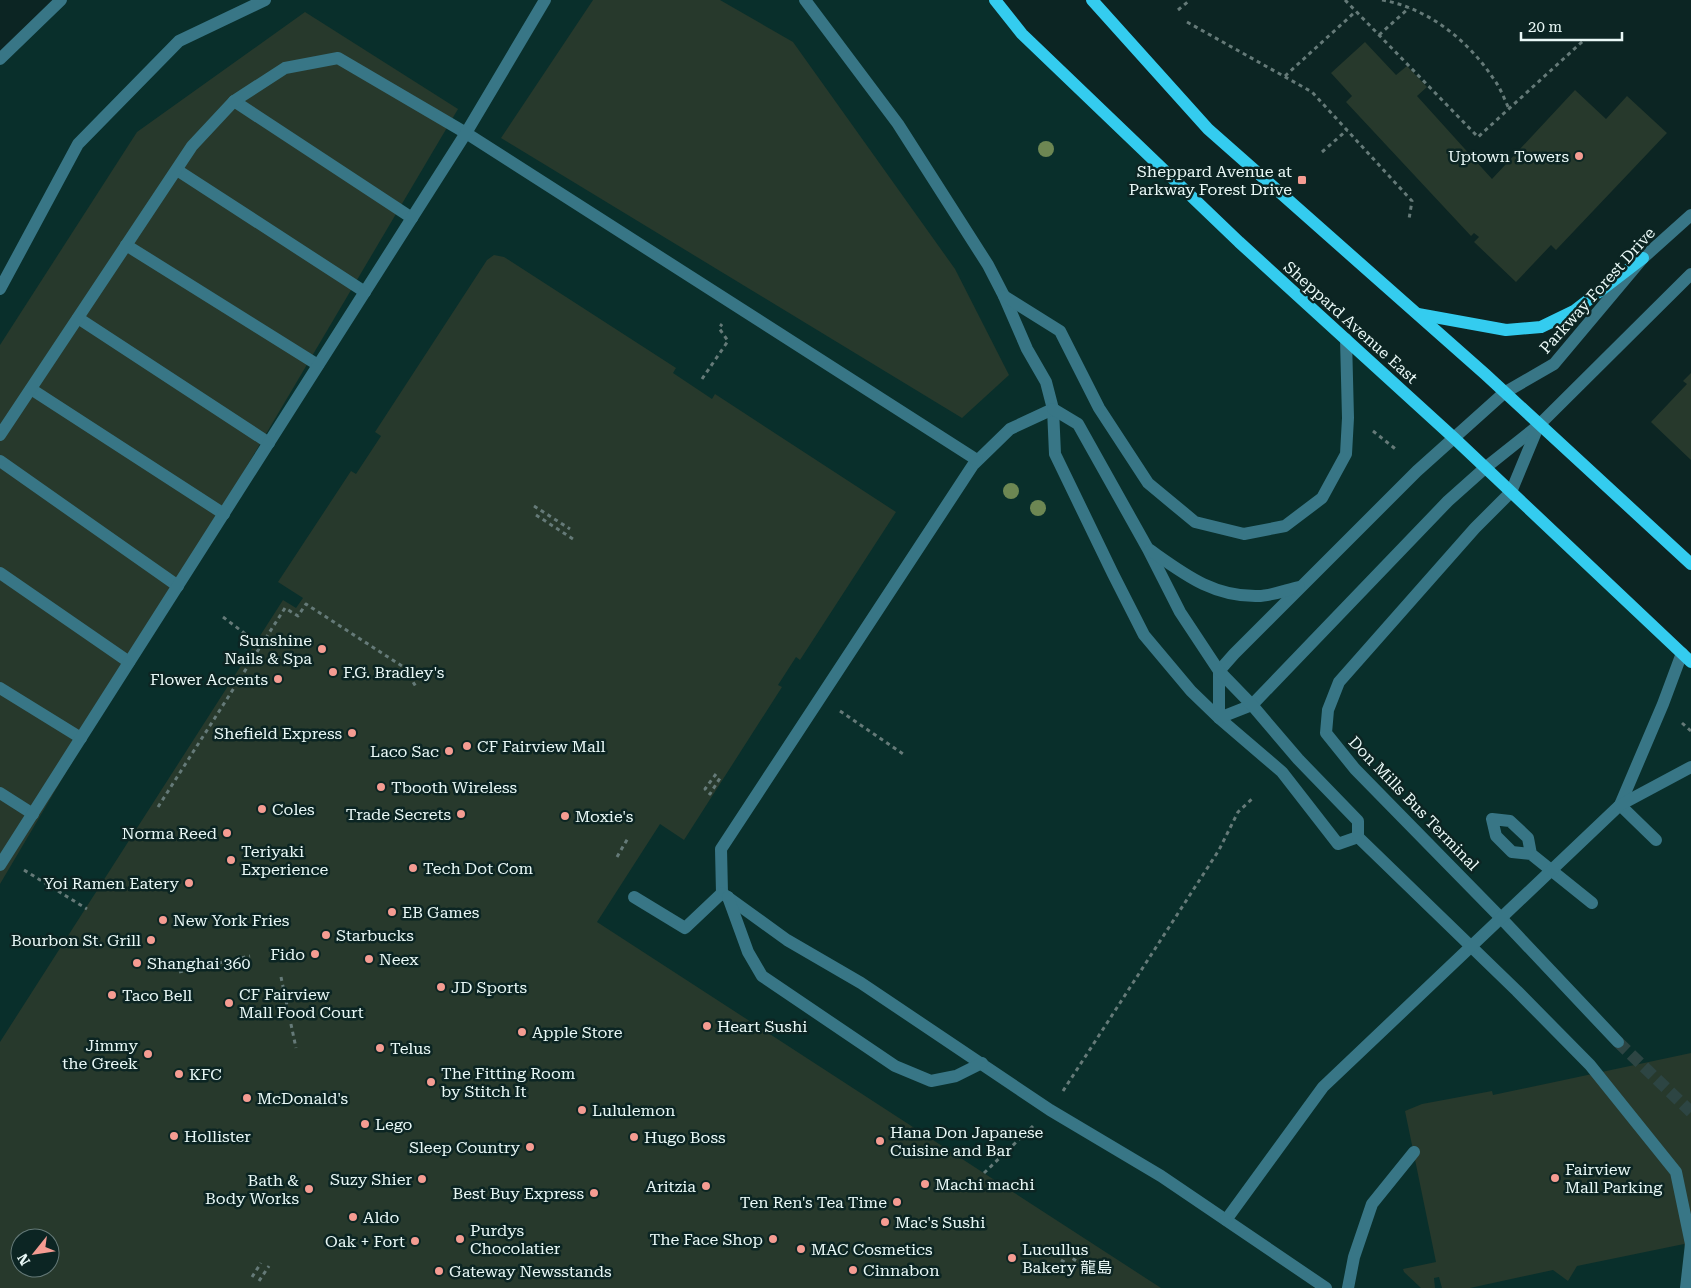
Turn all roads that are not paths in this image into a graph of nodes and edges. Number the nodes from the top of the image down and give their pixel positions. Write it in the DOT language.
graph roads {
  1 [pos="61,0"];
  2 [pos="265,0"];
  3 [pos="546,0"];
  4 [pos="805,0"];
  5 [pos="995,0"];
  6 [pos="1092,0"];
  7 [pos="0,59"];
  8 [pos="234,101"];
  9 [pos="466,133"];
  10 [pos="176,170"];
  11 [pos="1691,215"];
  12 [pos="412,218"];
  13 [pos="126,245"];
  14 [pos="1643,258"];
  15 [pos="1691,274"];
  16 [pos="0,290"];
  17 [pos="365,292"];
  18 [pos="1004,296"];
  19 [pos="1418,314"];
  20 [pos="78,318"];
  21 [pos="1346,339"];
  22 [pos="318,365"];
  23 [pos="31,389"];
  24 [pos="1504,393"];
  25 [pos="1053,408"];
  26 [pos="1539,425"];
  27 [pos="0,435"];
  28 [pos="1454,438"];
  29 [pos="269,443"];
  30 [pos="977,460"];
  31 [pos="0,462"];
  32 [pos="1485,468"];
  33 [pos="1511,492"];
  34 [pos="224,514"];
  35 [pos="1148,549"];
  36 [pos="1691,564"];
  37 [pos="0,573"];
  38 [pos="178,586"];
  39 [pos="1299,587"];
  40 [pos="1686,657"];
  41 [pos="130,662"];
  42 [pos="1219,671"];
  43 [pos="0,688"];
  44 [pos="1252,705"];
  45 [pos="1219,718"];
  46 [pos="81,738"];
  47 [pos="1691,767"];
  48 [pos="0,792"];
  49 [pos="1620,805"];
  50 [pos="33,814"];
  51 [pos="1358,837"];
  52 [pos="1656,840"];
  53 [pos="1531,854"];
  54 [pos="2,861"];
  55 [pos="1551,871"];
  56 [pos="725,895"];
  57 [pos="634,897"];
  58 [pos="1592,903"];
  59 [pos="1501,918"];
  60 [pos="1472,946"];
  61 [pos="1618,1042"];
  62 [pos="982,1063"];
  63 [pos="1414,1152"];
  64 [pos="1226,1220"];
  65 [pos="1326,1288"];
  66 [pos="1348,1288"];
  67 [pos="1686,1288"];
  1 -- 7 [label="street"];
  2 -- 16 [label="street"];
  3 -- 9 [label="street"];
  4 -- 18 [label="street"];
  5 -- 21 [label="main road, Sheppard Avenue East"];
  6 -- 19 [label="main road"];
  8 -- 9 [label="street"];
  8 -- 10 [label="street"];
  8 -- 12 [label="street"];
  9 -- 12 [label="street"];
  9 -- 30 [label="street"];
  10 -- 13 [label="street"];
  10 -- 17 [label="street"];
  11 -- 14 [label="street, Parkway Forest Drive"];
  12 -- 17 [label="street"];
  13 -- 20 [label="street"];
  13 -- 22 [label="street"];
  14 -- 19 [label="main road"];
  14 -- 24 [label="street, Parkway Forest Drive"];
  15 -- 26 [label="street"];
  17 -- 22 [label="street"];
  18 -- 21 [label="street"];
  18 -- 25 [label="street"];
  19 -- 24 [label="main road"];
  20 -- 23 [label="street"];
  20 -- 29 [label="street"];
  21 -- 28 [label="main road, Sheppard Avenue East"];
  22 -- 29 [label="street"];
  23 -- 27 [label="street"];
  23 -- 34 [label="street"];
  24 -- 26 [label="main road"];
  24 -- 28 [label="street, Parkway Forest Drive"];
  25 -- 30 [label="street"];
  25 -- 35 [label="street"];
  25 -- 45 [label="street"];
  26 -- 32 [label="street"];
  26 -- 33 [label="street, Don Mills Bus Terminal"];
  26 -- 36 [label="main road"];
  28 -- 32 [label="main road, Sheppard Avenue East"];
  28 -- 39 [label="street, Parkway Forest Drive"];
  29 -- 34 [label="street"];
  30 -- 56 [label="street"];
  31 -- 38 [label="street"];
  32 -- 33 [label="main road, Sheppard Avenue East"];
  32 -- 44 [label="street"];
  33 -- 40 [label="main road, Sheppard Avenue East"];
  33 -- 59 [label="street, Don Mills Bus Terminal"];
  34 -- 38 [label="street"];
  35 -- 39 [label="street"];
  35 -- 42 [label="street"];
  37 -- 41 [label="street"];
  38 -- 41 [label="street"];
  39 -- 42 [label="street, Parkway Forest Drive"];
  40 -- 49 [label="street"];
  41 -- 46 [label="street"];
  42 -- 44 [label="street"];
  42 -- 45 [label="street"];
  43 -- 46 [label="street"];
  44 -- 45 [label="street"];
  44 -- 51 [label="street"];
  45 -- 51 [label="street"];
  46 -- 50 [label="street"];
  47 -- 49 [label="street"];
  48 -- 50 [label="street"];
  49 -- 52 [label="street"];
  49 -- 55 [label="street"];
  50 -- 54 [label="street"];
  51 -- 60 [label="street"];
  53 -- 55 [label="street"];
  55 -- 58 [label="street"];
  55 -- 59 [label="street"];
  56 -- 57 [label="street"];
  56 -- 62 [label="street"];
  56 -- 62 [label="street"];
  59 -- 60 [label="street"];
  59 -- 61 [label="street, Don Mills Bus Terminal"];
  60 -- 64 [label="street"];
  60 -- 67 [label="street"];
  62 -- 64 [label="street"];
  63 -- 66 [label="street"];
  64 -- 65 [label="street"];
}
